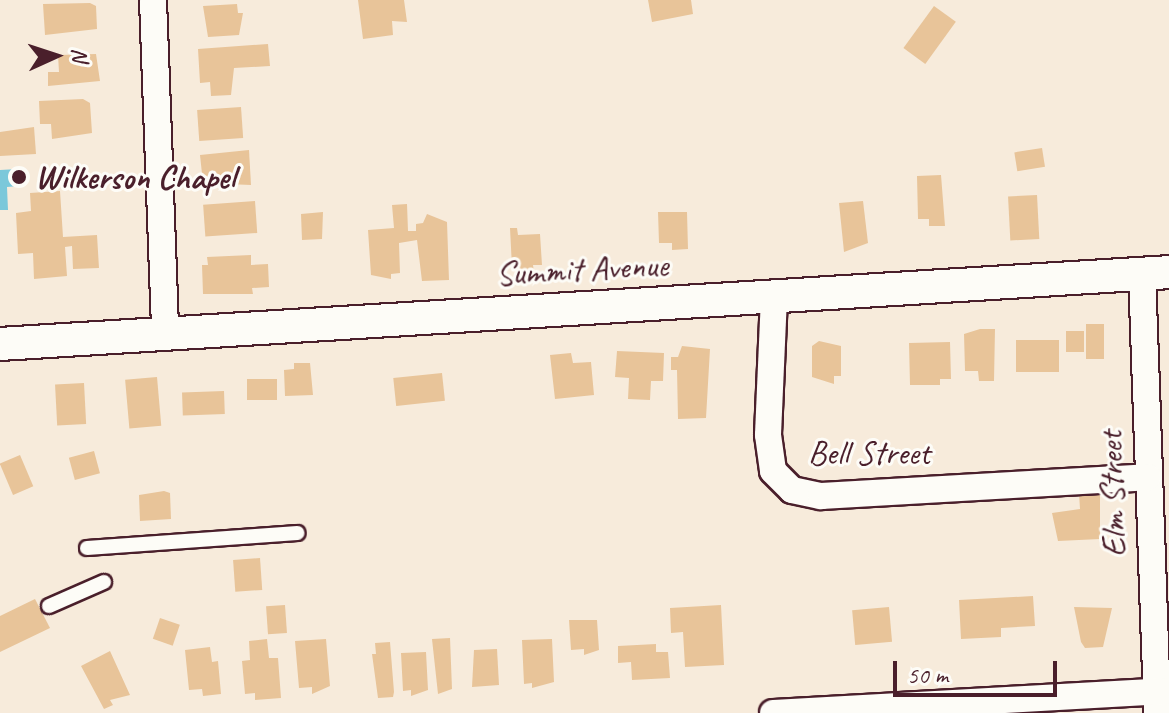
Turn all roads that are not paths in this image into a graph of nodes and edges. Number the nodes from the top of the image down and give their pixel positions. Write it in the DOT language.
graph roads {
  1 [pos="153,0"];
  2 [pos="1156,272"];
  3 [pos="774,297"];
  4 [pos="165,335"];
  5 [pos="0,344"];
  6 [pos="1147,477"];
  7 [pos="297,533"];
  8 [pos="87,548"];
  9 [pos="104,582"];
  10 [pos="49,606"];
  11 [pos="1161,698"];
  12 [pos="773,713"];
  1 -- 4 [label="street"];
  2 -- 3 [label="street, Summit Avenue"];
  2 -- 6 [label="street, Elm Street"];
  3 -- 4 [label="street, Summit Avenue"];
  3 -- 6 [label="street, Bell Street"];
  4 -- 5 [label="street, Summit Avenue"];
  6 -- 11 [label="street, Elm Street"];
  7 -- 8 [label="lane"];
  9 -- 10 [label="lane"];
  11 -- 12 [label="street"];
}
